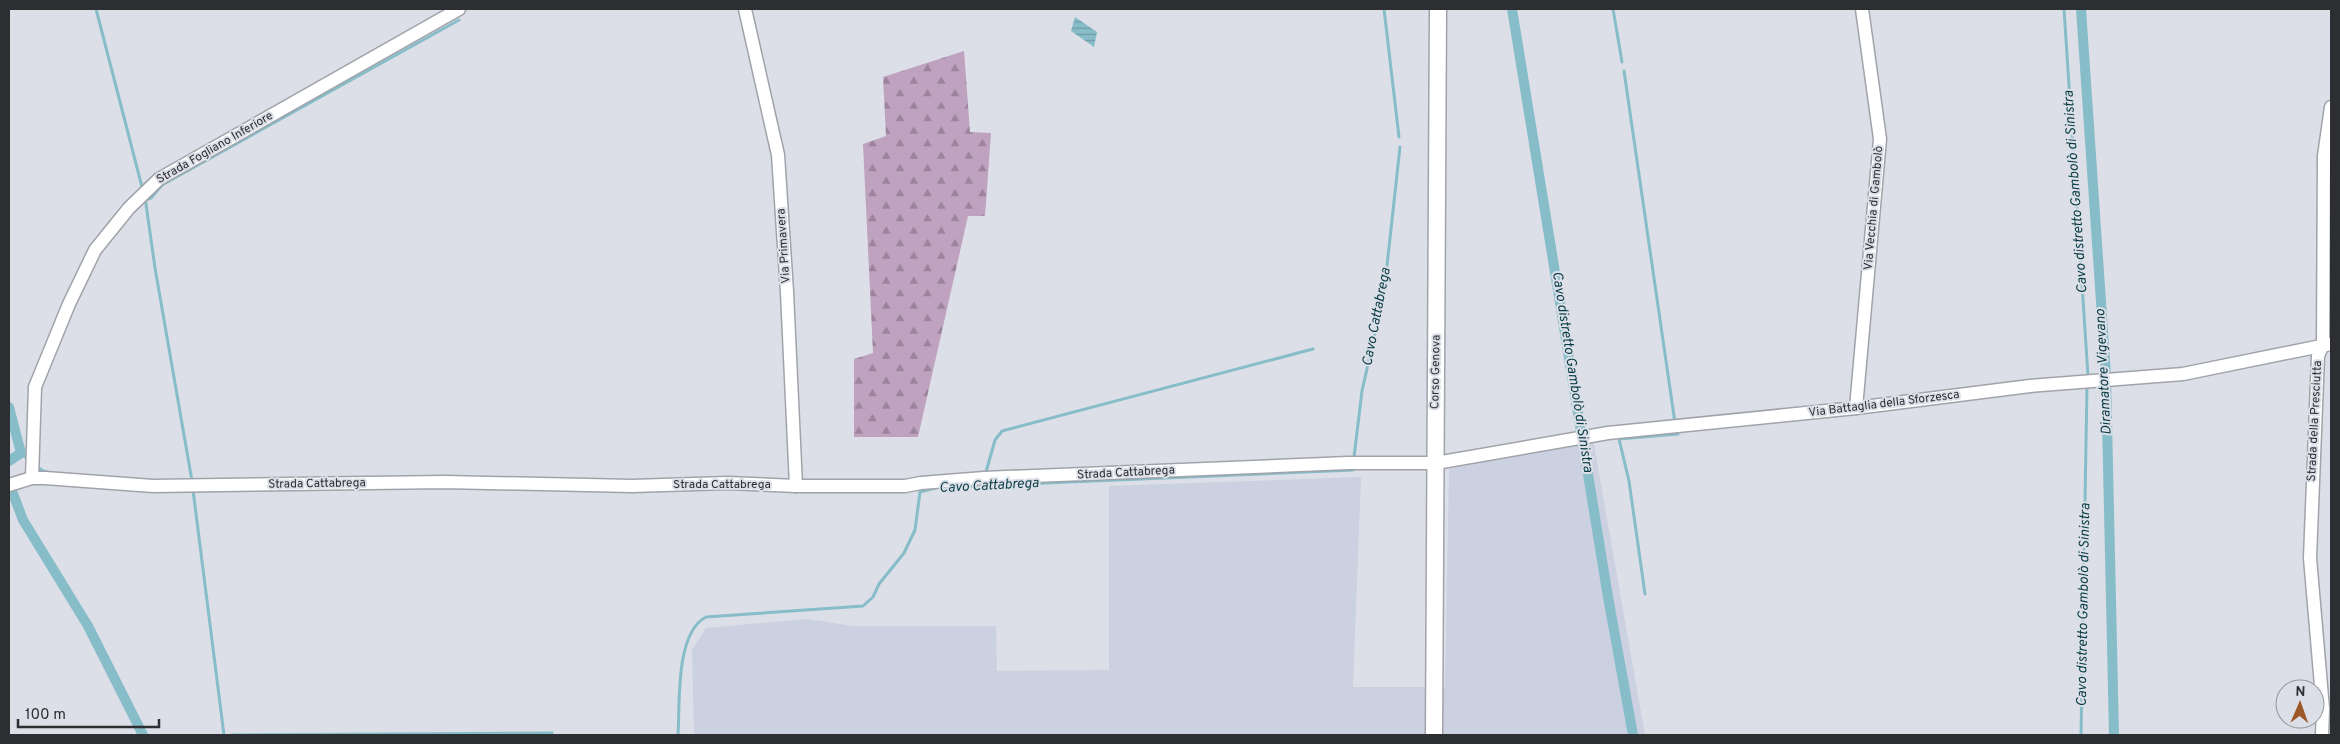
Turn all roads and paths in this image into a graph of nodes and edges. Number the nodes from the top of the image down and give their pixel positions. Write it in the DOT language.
graph roads {
  1 [pos="460,9"];
  2 [pos="745,9"];
  3 [pos="1438,9"];
  4 [pos="1862,9"];
  5 [pos="2331,107"];
  6 [pos="2327,344"];
  7 [pos="1856,408"];
  8 [pos="1436,463"];
  9 [pos="32,468"];
  10 [pos="13,483"];
  11 [pos="796,486"];
  12 [pos="1434,735"];
  13 [pos="2322,735"];
  1 -- 9 [label="street, Strada Fogliano Inferiore"];
  2 -- 11 [label="street, Via Primavera"];
  3 -- 8 [label="main road, Corso Genova"];
  4 -- 7 [label="street, Via Vecchia di Gambolò"];
  5 -- 6 [label="street, Strada della Presciutta"];
  6 -- 7 [label="street, Via Battaglia della Sforzesca"];
  6 -- 13 [label="street, Strada della Presciutta"];
  7 -- 8 [label="street, Via Battaglia della Sforzesca"];
  8 -- 11 [label="street, Strada Cattabrega"];
  8 -- 12 [label="main road, Corso Genova"];
  9 -- 10 [label="street, Strada Cattabrega"];
  9 -- 11 [label="street, Strada Cattabrega"];
}
